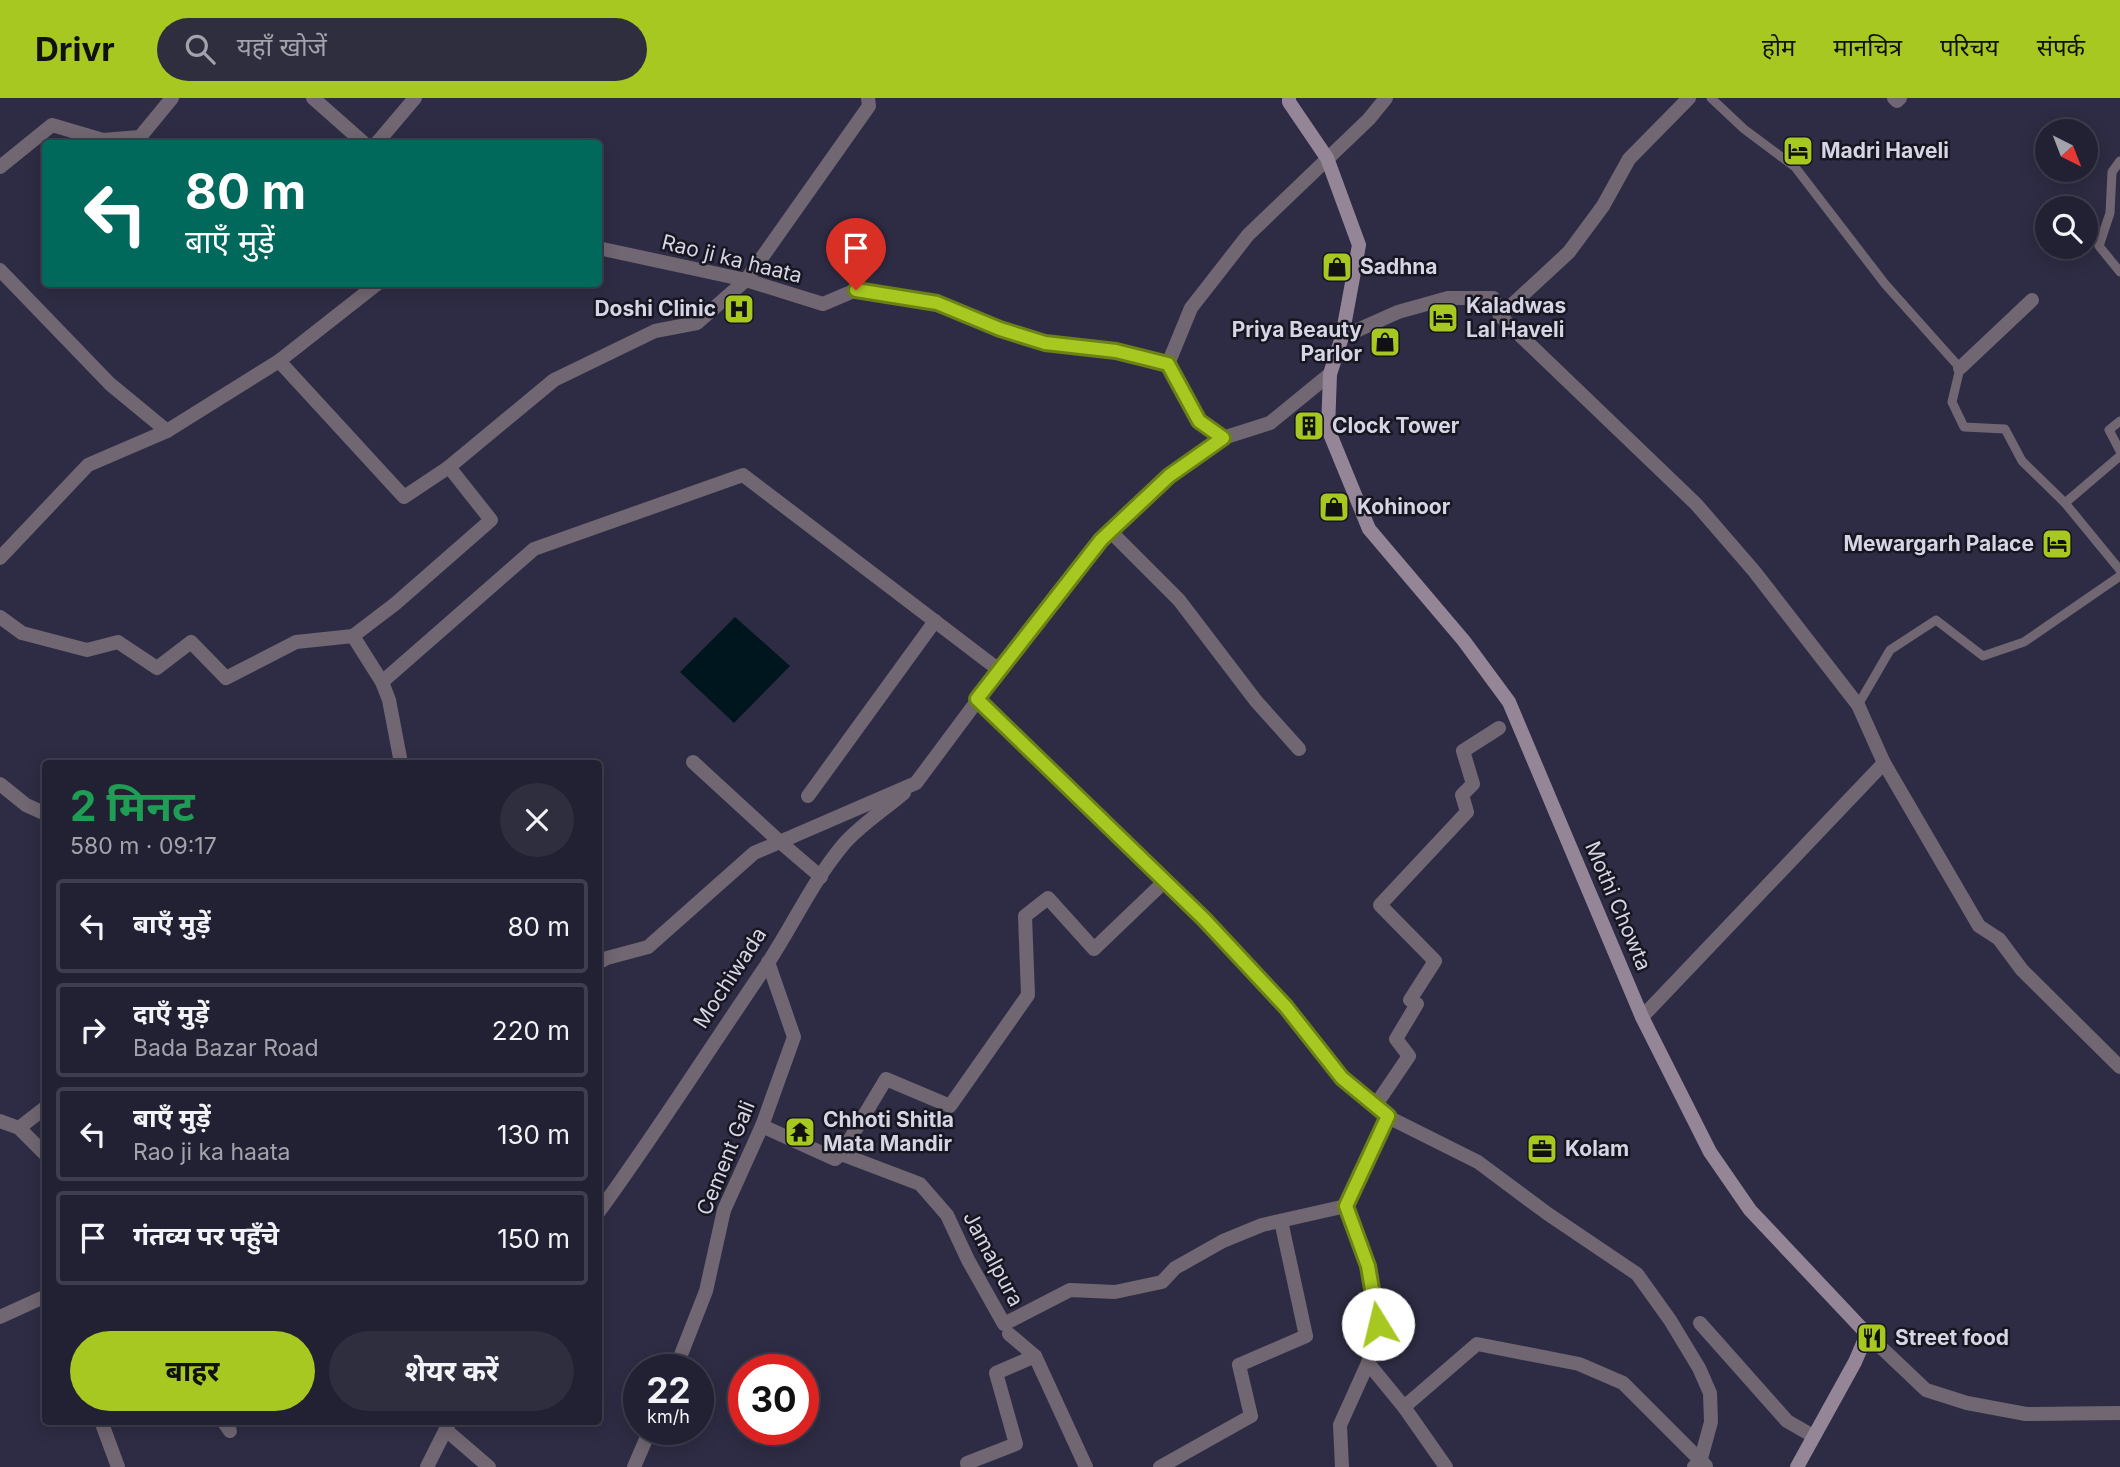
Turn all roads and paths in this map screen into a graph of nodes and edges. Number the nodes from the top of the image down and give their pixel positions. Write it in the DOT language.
graph roads {
  1 [pos="172,98"];
  2 [pos="313,98"];
  3 [pos="415,98"];
  4 [pos="868,98"];
  5 [pos="1386,98"];
  6 [pos="1711,98"];
  7 [pos="1894,98"];
  8 [pos="1900,98"];
  9 [pos="1287,99"];
  10 [pos="1687,99"];
  11 [pos="360,140"];
  12 [pos="379,140"];
  13 [pos="1327,158"];
  14 [pos="2120,161"];
  15 [pos="0,167"];
  16 [pos="602,249"];
  17 [pos="0,270"];
  18 [pos="2120,272"];
  19 [pos="746,280"];
  20 [pos="373,287"];
  21 [pos="2032,300"];
  22 [pos="1500,316"];
  23 [pos="1342,337"];
  24 [pos="279,361"];
  25 [pos="1168,364"];
  26 [pos="1960,368"];
  27 [pos="1330,374"];
  28 [pos="2120,421"];
  29 [pos="167,431"];
  30 [pos="1223,438"];
  31 [pos="2120,453"];
  32 [pos="449,467"];
  33 [pos="2065,503"];
  34 [pos="1111,531"];
  35 [pos="0,558"];
  36 [pos="2120,570"];
  37 [pos="2120,576"];
  38 [pos="0,617"];
  39 [pos="935,621"];
  40 [pos="353,636"];
  41 [pos="999,670"];
  42 [pos="382,682"];
  43 [pos="977,699"];
  44 [pos="1858,705"];
  45 [pos="1499,728"];
  46 [pos="1299,749"];
  47 [pos="400,760"];
  48 [pos="693,762"];
  49 [pos="1884,763"];
  50 [pos="916,783"];
  51 [pos="0,784"];
  52 [pos="808,796"];
  53 [pos="42,812"];
  54 [pos="780,842"];
  55 [pos="821,877"];
  56 [pos="1166,881"];
  57 [pos="602,961"];
  58 [pos="768,962"];
  59 [pos="1642,1017"];
  60 [pos="2120,1067"];
  61 [pos="1375,1106"];
  62 [pos="42,1110"];
  63 [pos="1388,1116"];
  64 [pos="0,1121"];
  65 [pos="762,1126"];
  66 [pos="19,1128"];
  67 [pos="42,1151"];
  68 [pos="841,1154"];
  69 [pos="1346,1206"];
  70 [pos="602,1208"];
  71 [pos="1281,1221"];
  72 [pos="42,1298"];
  73 [pos="0,1317"];
  74 [pos="1700,1323"];
  75 [pos="1007,1329"];
  76 [pos="1867,1334"];
  77 [pos="681,1354"];
  78 [pos="1035,1356"];
  79 [pos="1368,1363"];
  80 [pos="1404,1407"];
  81 [pos="2120,1413"];
  82 [pos="102,1425"];
  83 [pos="448,1425"];
  84 [pos="1812,1436"];
  85 [pos="644,1445"];
  86 [pos="1700,1465"];
  87 [pos="118,1467"];
  88 [pos="427,1467"];
  89 [pos="489,1467"];
  90 [pos="634,1467"];
  91 [pos="968,1467"];
  92 [pos="1086,1467"];
  93 [pos="1160,1467"];
  94 [pos="1342,1467"];
  95 [pos="1446,1467"];
  96 [pos="1797,1467"];
  1 -- 15 [label="street"];
  2 -- 11 [label="street"];
  3 -- 12 [label="street"];
  4 -- 19 [label="street"];
  5 -- 13 [label="street"];
  6 -- 26 [label="lane"];
  7 -- 8 [label="street"];
  9 -- 13 [label="main road, Mothi Chowta"];
  10 -- 22 [label="street"];
  13 -- 23 [label="main road, Mothi Chowta"];
  13 -- 25 [label="street"];
  14 -- 18 [label="lane"];
  16 -- 19 [label="street, Rao ji ka haata"];
  17 -- 29 [label="street"];
  19 -- 25 [label="street, Rao ji ka haata"];
  19 -- 32 [label="street"];
  20 -- 24 [label="street"];
  21 -- 26 [label="street"];
  22 -- 23 [label="street"];
  22 -- 44 [label="street"];
  23 -- 27 [label="main road, Mothi Chowta"];
  24 -- 29 [label="street"];
  24 -- 32 [label="street"];
  25 -- 30 [label="street"];
  26 -- 33 [label="lane"];
  27 -- 30 [label="street, Mochiwada"];
  27 -- 59 [label="main road, Mothi Chowta"];
  28 -- 31 [label="lane"];
  29 -- 35 [label="street"];
  30 -- 34 [label="street, Mochiwada"];
  31 -- 33 [label="lane"];
  32 -- 40 [label="street"];
  33 -- 36 [label="lane"];
  34 -- 41 [label="street, Mochiwada"];
  34 -- 46 [label="street"];
  37 -- 44 [label="lane"];
  38 -- 40 [label="street"];
  39 -- 41 [label="street"];
  39 -- 42 [label="street"];
  39 -- 52 [label="street"];
  40 -- 42 [label="street"];
  41 -- 43 [label="street, Mochiwada"];
  42 -- 47 [label="street"];
  43 -- 50 [label="street, Mochiwada"];
  43 -- 56 [label="street"];
  44 -- 49 [label="street"];
  45 -- 61 [label="street"];
  48 -- 54 [label="street"];
  49 -- 59 [label="street"];
  49 -- 60 [label="street"];
  50 -- 54 [label="street"];
  50 -- 55 [label="street, Mochiwada"];
  51 -- 53 [label="street"];
  54 -- 55 [label="street"];
  54 -- 57 [label="street"];
  55 -- 58 [label="street, Mochiwada"];
  56 -- 61 [label="street"];
  56 -- 68 [label="street"];
  58 -- 65 [label="street, Cement Gali"];
  58 -- 70 [label="street, Mochiwada"];
  59 -- 76 [label="main road, Mothi Chowta"];
  61 -- 63 [label="street"];
  62 -- 66 [label="street"];
  63 -- 69 [label="street"];
  63 -- 86 [label="street"];
  64 -- 66 [label="street"];
  65 -- 68 [label="street, Jamalpura"];
  65 -- 77 [label="street, Cement Gali"];
  66 -- 67 [label="street"];
  68 -- 75 [label="street, Jamalpura"];
  69 -- 71 [label="street"];
  69 -- 79 [label="street"];
  71 -- 75 [label="street"];
  71 -- 93 [label="street"];
  72 -- 73 [label="street"];
  74 -- 84 [label="street"];
  75 -- 78 [label="street"];
  76 -- 81 [label="street"];
  76 -- 84 [label="main road"];
  78 -- 91 [label="street"];
  78 -- 92 [label="street"];
  79 -- 80 [label="street"];
  79 -- 94 [label="street"];
  80 -- 86 [label="street"];
  80 -- 95 [label="street"];
  82 -- 87 [label="street"];
  83 -- 88 [label="street"];
  83 -- 89 [label="street"];
  84 -- 96 [label="main road"];
  85 -- 90 [label="street"];
}
